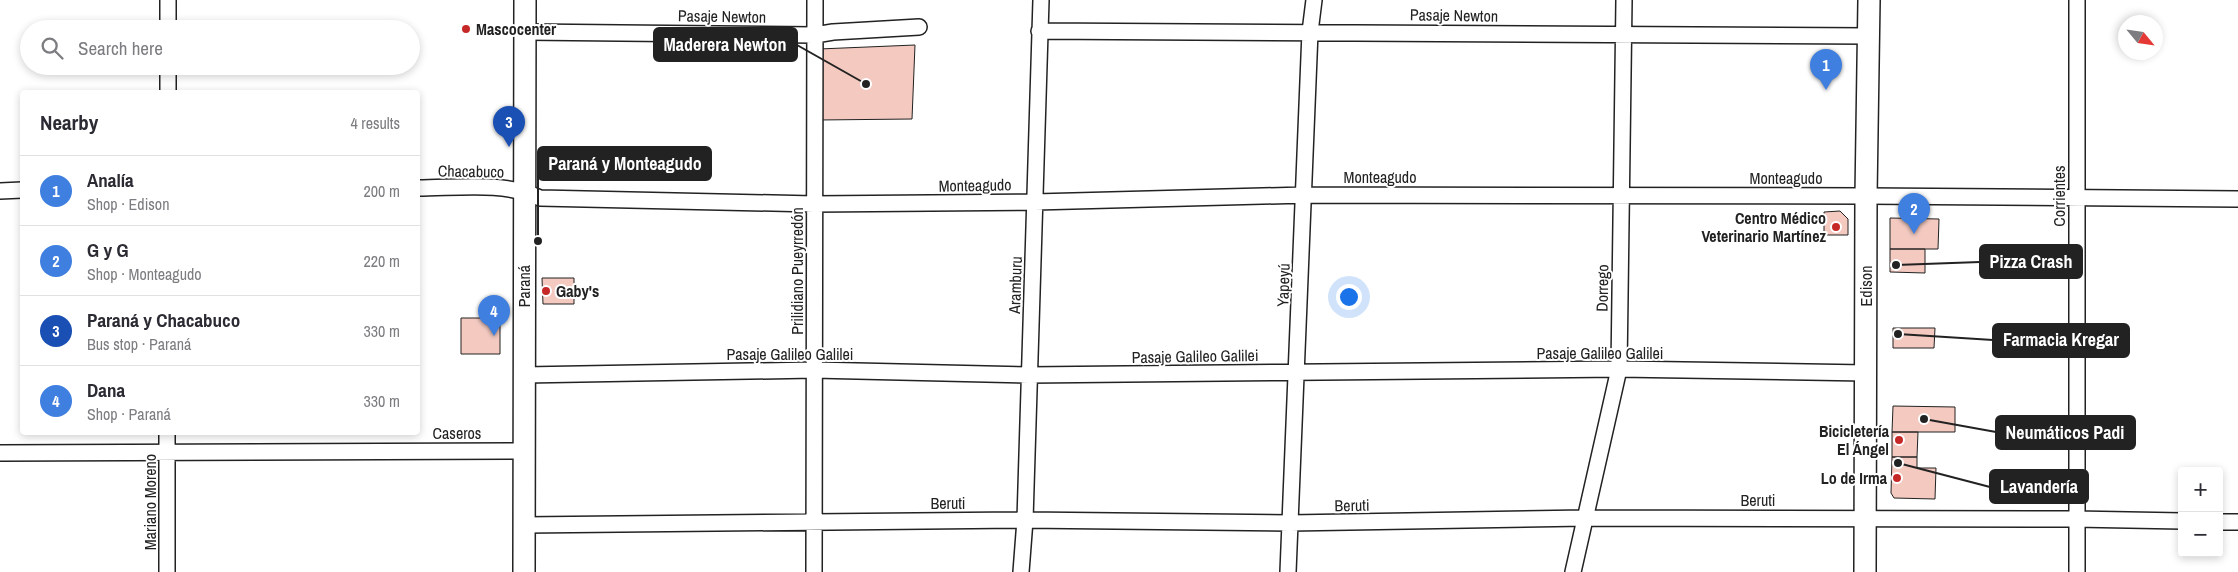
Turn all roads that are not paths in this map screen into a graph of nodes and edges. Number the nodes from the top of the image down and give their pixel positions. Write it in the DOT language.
graph roads {
  1 [pos="168,0"];
  2 [pos="525,0"];
  3 [pos="815,0"];
  4 [pos="1041,0"];
  5 [pos="1314,0"];
  6 [pos="1624,0"];
  7 [pos="1869,0"];
  8 [pos="2077,0"];
  9 [pos="168,20"];
  10 [pos="918,27"];
  11 [pos="1039,30"];
  12 [pos="525,32"];
  13 [pos="1310,32"];
  14 [pos="1623,34"];
  15 [pos="815,35"];
  16 [pos="1868,36"];
  17 [pos="168,75"];
  18 [pos="168,90"];
  19 [pos="420,188"];
  20 [pos="0,190"];
  21 [pos="20,190"];
  22 [pos="525,191"];
  23 [pos="1304,195"];
  24 [pos="1621,195"];
  25 [pos="1866,196"];
  26 [pos="2076,198"];
  27 [pos="2238,199"];
  28 [pos="1035,202"];
  29 [pos="814,204"];
  30 [pos="1619,369"];
  31 [pos="814,370"];
  32 [pos="1298,372"];
  33 [pos="1866,373"];
  34 [pos="524,375"];
  35 [pos="1029,375"];
  36 [pos="168,435"];
  37 [pos="524,451"];
  38 [pos="167,452"];
  39 [pos="0,453"];
  40 [pos="1585,518"];
  41 [pos="1866,518"];
  42 [pos="2076,518"];
  43 [pos="1025,520"];
  44 [pos="814,521"];
  45 [pos="2178,521"];
  46 [pos="2223,522"];
  47 [pos="2238,522"];
  48 [pos="1290,523"];
  49 [pos="524,525"];
  50 [pos="167,572"];
  51 [pos="524,572"];
  52 [pos="814,572"];
  53 [pos="1021,572"];
  54 [pos="1288,572"];
  55 [pos="1574,572"];
  56 [pos="1865,572"];
  57 [pos="2077,572"];
  1 -- 9 [label="street"];
  2 -- 12 [label="street, Paraná"];
  3 -- 15 [label="street, Prilidiano Pueyrredón"];
  4 -- 11 [label="street, Aramburu"];
  5 -- 13 [label="street, Yapeyú"];
  6 -- 14 [label="street, Dorrego"];
  7 -- 16 [label="street, Edison"];
  8 -- 26 [label="street, Corrientes"];
  10 -- 15 [label="street, Pasaje Newton"];
  11 -- 13 [label="street, Pasaje Newton"];
  11 -- 28 [label="street, Aramburu"];
  12 -- 15 [label="street, Pasaje Newton"];
  12 -- 22 [label="street, Paraná"];
  13 -- 14 [label="street, Pasaje Newton"];
  13 -- 23 [label="street, Yapeyú"];
  14 -- 16 [label="street, Pasaje Newton"];
  14 -- 24 [label="street, Dorrego"];
  15 -- 29 [label="street, Prilidiano Pueyrredón"];
  16 -- 25 [label="street, Edison"];
  17 -- 18 [label="street"];
  19 -- 22 [label="street, Chacabuco"];
  20 -- 21 [label="street"];
  22 -- 29 [label="street, Monteagudo"];
  22 -- 34 [label="street, Paraná"];
  23 -- 24 [label="street, Monteagudo"];
  23 -- 28 [label="street, Monteagudo"];
  23 -- 32 [label="street, Yapeyú"];
  24 -- 25 [label="street, Monteagudo"];
  24 -- 30 [label="street, Dorrego"];
  25 -- 26 [label="street, Monteagudo"];
  25 -- 33 [label="street, Edison"];
  26 -- 27 [label="street, Monteagudo"];
  26 -- 42 [label="street, Corrientes"];
  28 -- 29 [label="street, Monteagudo"];
  28 -- 35 [label="street, Aramburu"];
  29 -- 31 [label="street, Prilidiano Pueyrredón"];
  30 -- 32 [label="street, Pasaje Galileo Galilei"];
  30 -- 33 [label="street, Pasaje Galileo Galilei"];
  30 -- 40 [label="street, Dorrego"];
  31 -- 34 [label="street, Pasaje Galileo Galilei"];
  31 -- 35 [label="street, Pasaje Galileo Galilei"];
  31 -- 44 [label="street, Prilidiano Pueyrredón"];
  32 -- 35 [label="street, Pasaje Galileo Galilei"];
  32 -- 48 [label="street, Yapeyú"];
  33 -- 41 [label="street, Edison"];
  34 -- 37 [label="street, Paraná"];
  35 -- 43 [label="street, Aramburu"];
  36 -- 38 [label="street, Mariano Moreno"];
  37 -- 38 [label="street, Caseros"];
  37 -- 49 [label="street, Paraná"];
  38 -- 39 [label="street, Caseros"];
  38 -- 50 [label="street, Mariano Moreno"];
  40 -- 41 [label="street, Beruti"];
  40 -- 48 [label="street, Beruti"];
  40 -- 55 [label="street, Dorrego"];
  41 -- 42 [label="street, Beruti"];
  41 -- 56 [label="street, Edison"];
  42 -- 45 [label="street, Beruti"];
  42 -- 57 [label="street, Corrientes"];
  43 -- 44 [label="street, Beruti"];
  43 -- 48 [label="street, Beruti"];
  43 -- 53 [label="street, Aramburu"];
  44 -- 49 [label="street, Beruti"];
  44 -- 52 [label="street, Prilidiano Pueyrredón"];
  46 -- 47 [label="street"];
  48 -- 54 [label="street, Yapeyú"];
  49 -- 51 [label="street, Paraná"];
}
